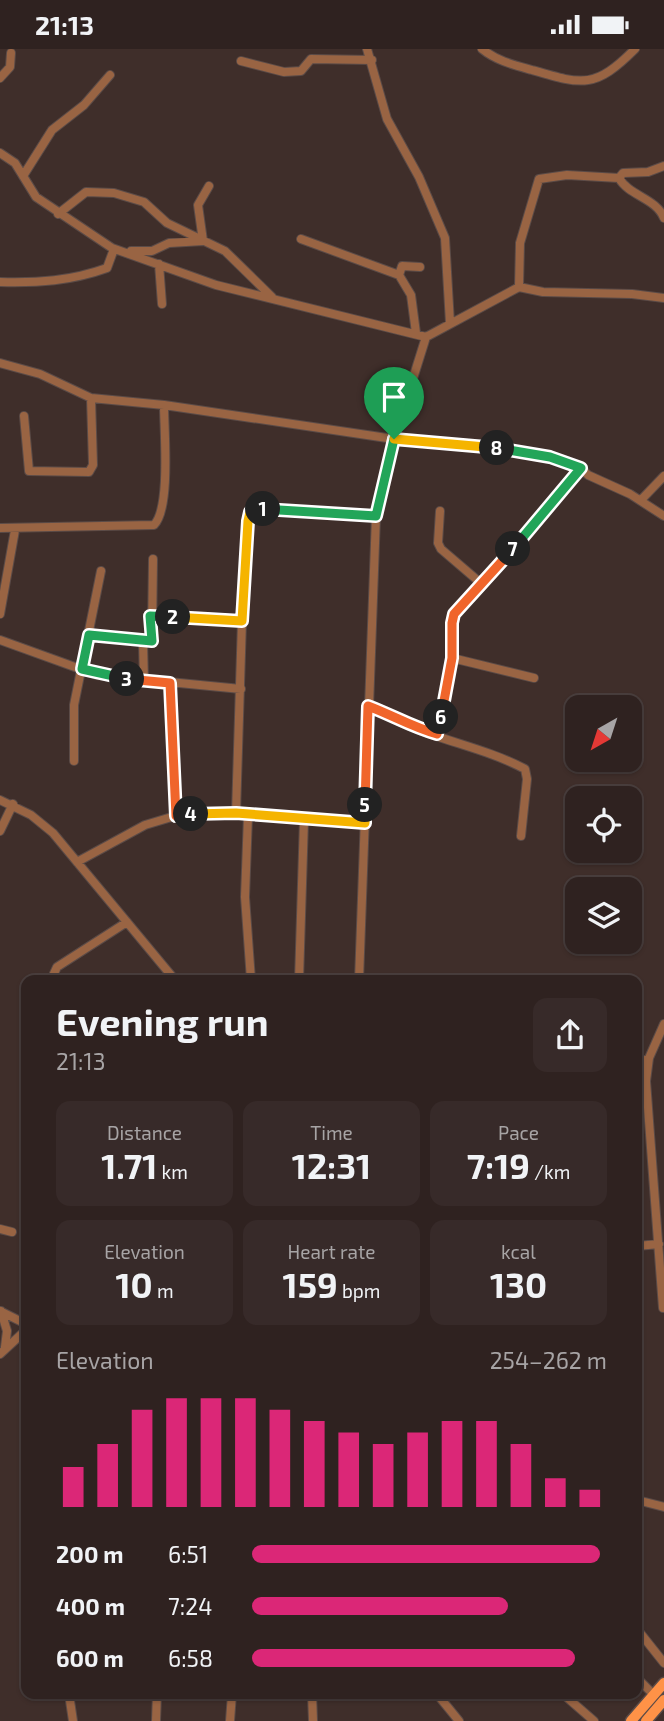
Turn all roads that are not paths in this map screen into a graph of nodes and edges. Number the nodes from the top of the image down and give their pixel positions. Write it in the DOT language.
graph roads {
  1 [pos="367,49"];
  2 [pos="482,49"];
  3 [pos="635,49"];
  4 [pos="11,53"];
  5 [pos="372,60"];
  6 [pos="242,61"];
  7 [pos="110,75"];
  8 [pos="0,78"];
  9 [pos="0,153"];
  10 [pos="664,166"];
  11 [pos="23,176"];
  12 [pos="619,178"];
  13 [pos="209,186"];
  14 [pos="58,213"];
  15 [pos="664,218"];
  16 [pos="301,239"];
  17 [pos="203,241"];
  18 [pos="117,249"];
  19 [pos="159,264"];
  20 [pos="419,267"];
  21 [pos="399,275"];
  22 [pos="0,282"];
  23 [pos="519,287"];
  24 [pos="272,297"];
  25 [pos="664,298"];
  26 [pos="162,304"];
  27 [pos="450,323"];
  28 [pos="416,333"];
  29 [pos="426,337"];
  30 [pos="0,363"];
  31 [pos="91,398"];
  32 [pos="164,405"];
  33 [pos="24,416"];
  34 [pos="394,439"];
  35 [pos="581,468"];
  36 [pos="664,476"];
  37 [pos="641,500"];
  38 [pos="440,511"];
  39 [pos="376,516"];
  40 [pos="664,516"];
  41 [pos="0,528"];
  42 [pos="15,530"];
  43 [pos="153,559"];
  44 [pos="101,571"];
  45 [pos="3,573"];
  46 [pos="483,585"];
  47 [pos="0,614"];
  48 [pos="150,616"];
  49 [pos="242,621"];
  50 [pos="89,635"];
  51 [pos="0,640"];
  52 [pos="143,641"];
  53 [pos="452,658"];
  54 [pos="82,669"];
  55 [pos="534,678"];
  56 [pos="144,682"];
  57 [pos="170,683"];
  58 [pos="241,689"];
  59 [pos="368,706"];
  60 [pos="437,734"];
  61 [pos="74,761"];
  62 [pos="0,800"];
  63 [pos="13,804"];
  64 [pos="236,813"];
  65 [pos="248,815"];
  66 [pos="176,816"];
  67 [pos="304,820"];
  68 [pos="365,823"];
  69 [pos="0,831"];
  70 [pos="521,837"];
  71 [pos="77,862"];
  72 [pos="127,922"];
  73 [pos="53,975"];
  74 [pos="172,975"];
  75 [pos="251,975"];
  76 [pos="299,975"];
  77 [pos="359,975"];
  78 [pos="664,1024"];
  79 [pos="649,1058"];
  80 [pos="642,1062"];
  81 [pos="0,1229"];
  82 [pos="12,1232"];
  83 [pos="659,1244"];
  84 [pos="642,1246"];
  85 [pos="663,1308"];
  86 [pos="0,1311"];
  87 [pos="21,1322"];
  88 [pos="21,1334"];
  89 [pos="3,1350"];
  90 [pos="642,1501"];
  91 [pos="664,1507"];
  92 [pos="642,1635"];
  93 [pos="664,1663"];
  94 [pos="642,1683"];
  95 [pos="664,1683"];
  96 [pos="659,1698"];
  97 [pos="70,1699"];
  98 [pos="157,1699"];
  99 [pos="232,1699"];
  100 [pos="312,1699"];
  101 [pos="441,1699"];
  102 [pos="569,1699"];
  103 [pos="73,1721"];
  104 [pos="156,1721"];
  105 [pos="230,1721"];
  106 [pos="313,1721"];
  107 [pos="459,1721"];
  108 [pos="594,1721"];
  109 [pos="631,1721"];
  110 [pos="646,1721"];
  1 -- 5 [label="street"];
  2 -- 3 [label="street"];
  4 -- 8 [label="street"];
  5 -- 6 [label="street"];
  5 -- 27 [label="street"];
  7 -- 11 [label="street"];
  9 -- 11 [label="street"];
  10 -- 12 [label="street"];
  11 -- 14 [label="street"];
  12 -- 15 [label="street"];
  12 -- 23 [label="street"];
  13 -- 17 [label="street"];
  14 -- 17 [label="street"];
  14 -- 18 [label="street"];
  16 -- 21 [label="street"];
  17 -- 18 [label="street"];
  17 -- 24 [label="street"];
  18 -- 19 [label="street"];
  18 -- 22 [label="street"];
  19 -- 24 [label="street"];
  19 -- 26 [label="street"];
  20 -- 21 [label="street"];
  21 -- 28 [label="street"];
  23 -- 25 [label="street"];
  23 -- 27 [label="street"];
  24 -- 28 [label="street"];
  27 -- 29 [label="street"];
  28 -- 29 [label="street"];
  29 -- 34 [label="street"];
  30 -- 31 [label="street"];
  31 -- 32 [label="street"];
  31 -- 33 [label="street"];
  32 -- 34 [label="street"];
  32 -- 42 [label="street"];
  34 -- 35 [label="street"];
  34 -- 39 [label="street"];
  35 -- 37 [label="street"];
  35 -- 46 [label="street"];
  36 -- 37 [label="street"];
  37 -- 40 [label="street"];
  38 -- 46 [label="street"];
  39 -- 49 [label="street"];
  39 -- 59 [label="street"];
  41 -- 42 [label="street"];
  42 -- 45 [label="street"];
  43 -- 48 [label="street"];
  44 -- 50 [label="street"];
  45 -- 47 [label="street"];
  46 -- 53 [label="street"];
  48 -- 49 [label="street"];
  48 -- 52 [label="street"];
  49 -- 58 [label="street"];
  50 -- 52 [label="street"];
  50 -- 54 [label="street"];
  51 -- 54 [label="street"];
  52 -- 56 [label="street"];
  53 -- 55 [label="street"];
  53 -- 60 [label="street"];
  54 -- 56 [label="street"];
  54 -- 61 [label="street"];
  56 -- 57 [label="street"];
  57 -- 58 [label="street"];
  57 -- 66 [label="street"];
  58 -- 64 [label="street"];
  59 -- 60 [label="street"];
  59 -- 68 [label="street"];
  60 -- 70 [label="street"];
  62 -- 63 [label="street"];
  63 -- 69 [label="street"];
  63 -- 71 [label="street"];
  64 -- 65 [label="street"];
  64 -- 66 [label="street"];
  65 -- 67 [label="street"];
  65 -- 75 [label="street"];
  66 -- 71 [label="street"];
  67 -- 68 [label="street"];
  67 -- 76 [label="street"];
  68 -- 77 [label="street"];
  71 -- 72 [label="street"];
  72 -- 73 [label="street"];
  72 -- 74 [label="street"];
  78 -- 79 [label="street"];
  79 -- 80 [label="street"];
  79 -- 83 [label="street"];
  81 -- 82 [label="street"];
  83 -- 84 [label="street"];
  83 -- 85 [label="street"];
  86 -- 87 [label="street"];
  86 -- 89 [label="street"];
  88 -- 89 [label="street"];
  90 -- 91 [label="street"];
  92 -- 93 [label="street"];
  94 -- 96 [label="street"];
  95 -- 96 [label="main road"];
  96 -- 109 [label="main road"];
  96 -- 110 [label="main road"];
  97 -- 103 [label="street"];
  98 -- 104 [label="street"];
  99 -- 105 [label="street"];
  100 -- 106 [label="street"];
  101 -- 107 [label="street"];
  102 -- 108 [label="street"];
}
